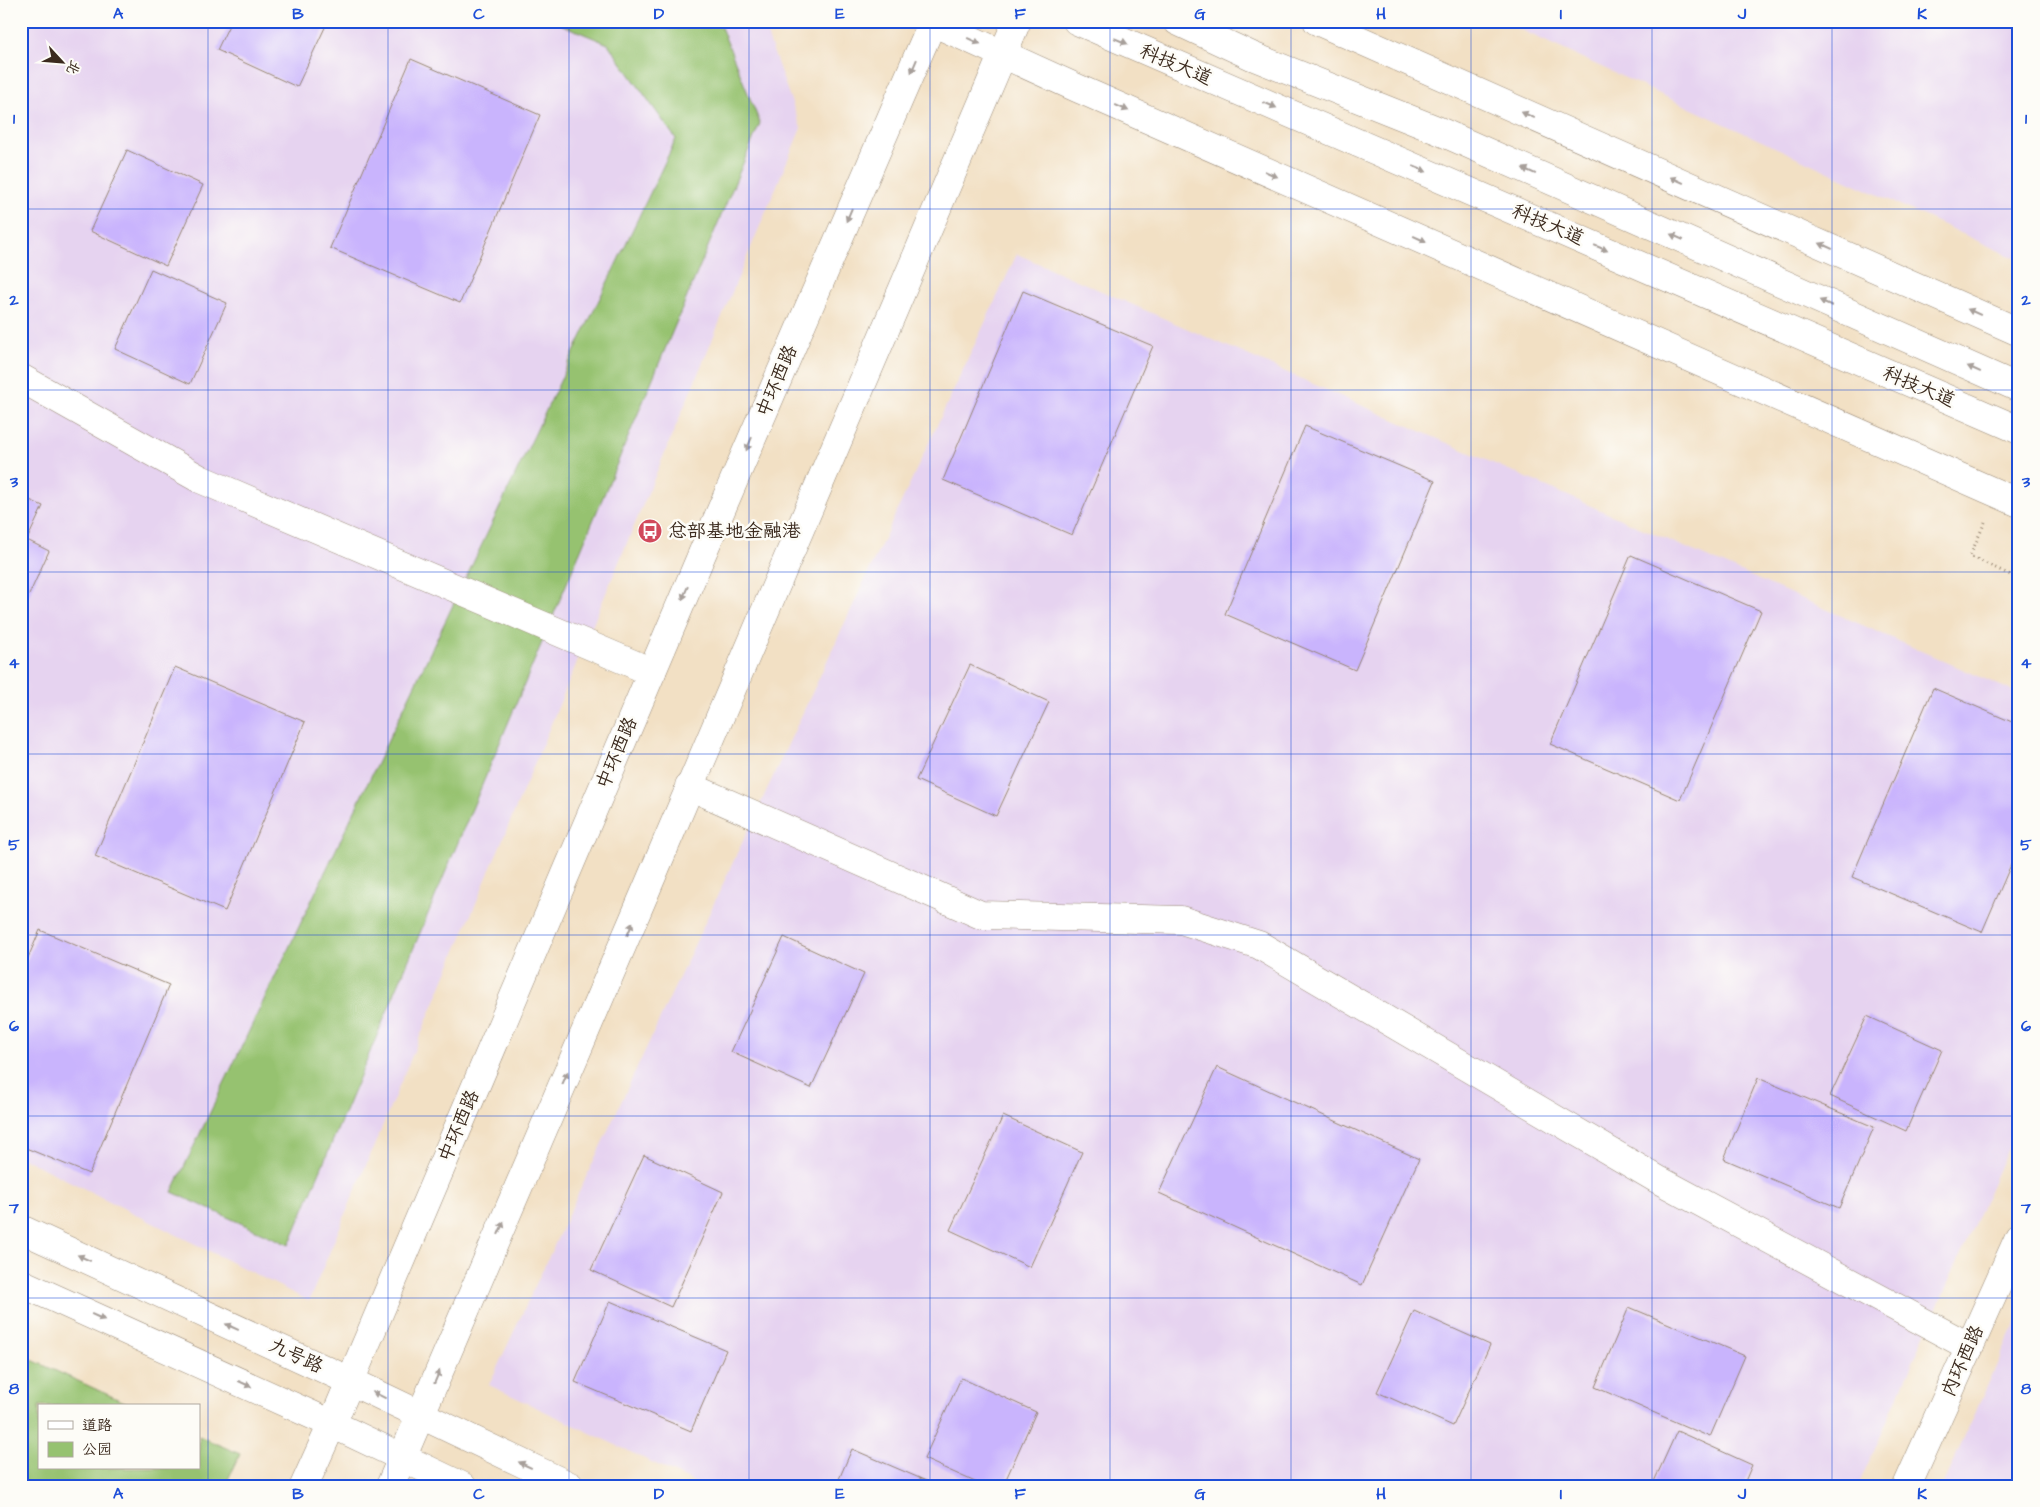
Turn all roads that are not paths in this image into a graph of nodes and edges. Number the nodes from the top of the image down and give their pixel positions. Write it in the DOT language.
graph roads {
  1 [pos="1017,21"];
  2 [pos="1076,21"];
  3 [pos="1177,21"];
  4 [pos="1317,21"];
  5 [pos="932,22"];
  6 [pos="1002,54"];
  7 [pos="2019,332"];
  8 [pos="21,378"];
  9 [pos="2019,388"];
  10 [pos="2019,430"];
  11 [pos="2008,499"];
  12 [pos="652,672"];
  13 [pos="690,786"];
  14 [pos="21,1230"];
  15 [pos="2019,1237"];
  16 [pos="21,1283"];
  17 [pos="1970,1347"];
  18 [pos="350,1381"];
  19 [pos="420,1416"];
  20 [pos="332,1424"];
  21 [pos="402,1457"];
  22 [pos="304,1486"];
  23 [pos="390,1486"];
  24 [pos="462,1486"];
  25 [pos="570,1486"];
  26 [pos="1907,1486"];
  1 -- 6 [label="street"];
  2 -- 10 [label="street, 科技大道, one-way"];
  9 -- 3 [label="street, 科技大道, one-way"];
  7 -- 4 [label="street, one-way"];
  5 -- 6 [label="street, one-way"];
  5 -- 12 [label="street, 中环西路, one-way"];
  6 -- 11 [label="street, one-way"];
  6 -- 13 [label="street"];
  8 -- 12 [label="street"];
  12 -- 18 [label="street, 中环西路"];
  13 -- 17 [label="street"];
  19 -- 13 [label="street, one-way"];
  18 -- 14 [label="street, 九号路, one-way"];
  15 -- 17 [label="street, 内环西路"];
  16 -- 20 [label="street, one-way"];
  17 -- 26 [label="street, 内环西路"];
  19 -- 18 [label="street, 九号路, one-way"];
  18 -- 20 [label="street, 中环西路"];
  19 -- 21 [label="street"];
  25 -- 19 [label="street, 九号路, one-way"];
  20 -- 21 [label="street"];
  20 -- 22 [label="street, 中环西路"];
  21 -- 23 [label="street"];
  21 -- 24 [label="street"];
}
